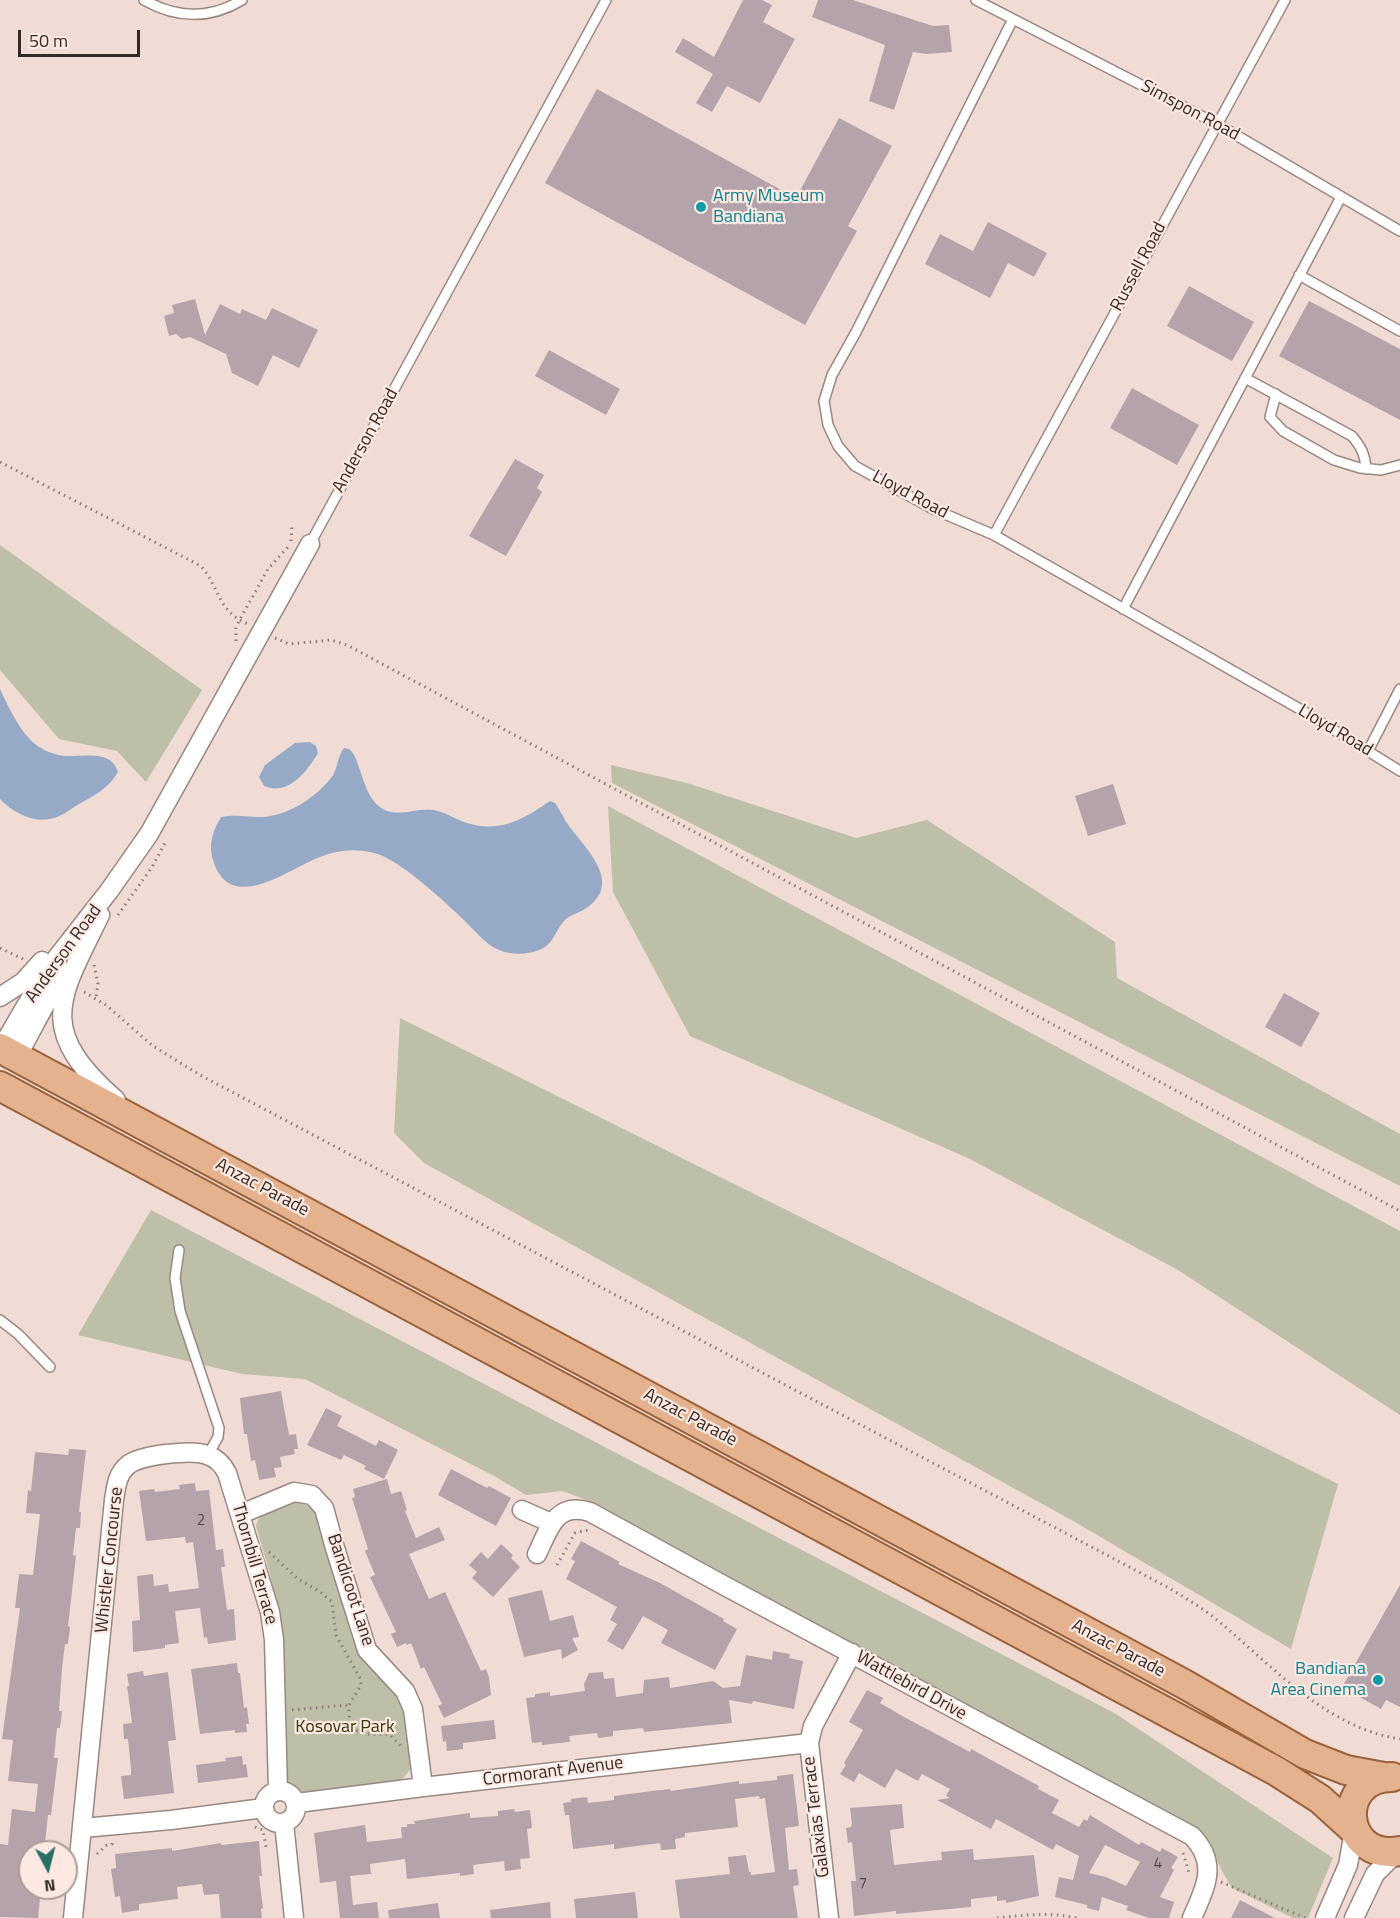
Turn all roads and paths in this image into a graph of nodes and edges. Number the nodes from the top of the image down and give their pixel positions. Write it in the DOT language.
graph roads {
  1 [pos="144,0"];
  2 [pos="242,0"];
  3 [pos="606,0"];
  4 [pos="976,0"];
  5 [pos="1285,0"];
  6 [pos="1013,19"];
  7 [pos="1217,124"];
  8 [pos="1341,196"];
  9 [pos="1400,231"];
  10 [pos="1299,275"];
  11 [pos="1400,331"];
  12 [pos="1245,378"];
  13 [pos="1275,394"];
  14 [pos="0,462"];
  15 [pos="1400,465"];
  16 [pos="1366,469"];
  17 [pos="292,525"];
  18 [pos="994,535"];
  19 [pos="310,544"];
  20 [pos="201,566"];
  21 [pos="1123,609"];
  22 [pos="346,645"];
  23 [pos="234,648"];
  24 [pos="1400,689"];
  25 [pos="1368,751"];
  26 [pos="1400,771"];
  27 [pos="169,836"];
  28 [pos="114,885"];
  29 [pos="113,922"];
  30 [pos="0,948"];
  31 [pos="92,956"];
  32 [pos="36,968"];
  33 [pos="67,985"];
  34 [pos="0,997"];
  35 [pos="96,998"];
  36 [pos="4,1056"];
  37 [pos="0,1086"];
  38 [pos="142,1123"];
  39 [pos="1400,1211"];
  40 [pos="179,1250"];
  41 [pos="0,1320"];
  42 [pos="50,1367"];
  43 [pos="208,1455"];
  44 [pos="522,1510"];
  45 [pos="241,1514"];
  46 [pos="551,1522"];
  47 [pos="596,1535"];
  48 [pos="264,1546"];
  49 [pos="537,1554"];
  50 [pos="557,1565"];
  51 [pos="852,1653"];
  52 [pos="348,1707"];
  53 [pos="276,1712"];
  54 [pos="1400,1739"];
  55 [pos="809,1743"];
  56 [pos="406,1752"];
  57 [pos="1393,1774"];
  58 [pos="423,1787"];
  59 [pos="278,1790"];
  60 [pos="297,1803"];
  61 [pos="264,1808"];
  62 [pos="240,1811"];
  63 [pos="284,1823"];
  64 [pos="111,1826"];
  65 [pos="83,1828"];
  66 [pos="1354,1830"];
  67 [pos="286,1845"];
  68 [pos="1398,1851"];
  69 [pos="1182,1852"];
  70 [pos="96,1864"];
  71 [pos="1189,1874"];
  72 [pos="1200,1879"];
  73 [pos="73,1918"];
  74 [pos="294,1918"];
  75 [pos="829,1918"];
  76 [pos="997,1918"];
  77 [pos="1077,1918"];
  78 [pos="1192,1918"];
  79 [pos="1305,1918"];
  80 [pos="1325,1918"];
  81 [pos="1354,1918"];
  1 -- 2 [label="lane"];
  3 -- 19 [label="lane, Anderson Road"];
  4 -- 6 [label="lane, Simspon Road"];
  5 -- 7 [label="lane, Russell Road"];
  6 -- 7 [label="lane, Simspon Road"];
  6 -- 18 [label="lane, Lloyd Road"];
  7 -- 8 [label="lane, Simspon Road"];
  7 -- 18 [label="lane, Russell Road"];
  8 -- 9 [label="lane, Simspon Road"];
  8 -- 10 [label="lane"];
  10 -- 11 [label="lane"];
  10 -- 12 [label="lane"];
  12 -- 13 [label="lane"];
  12 -- 21 [label="lane"];
  13 -- 16 [label="lane"];
  13 -- 16 [label="lane"];
  14 -- 20 [label="path"];
  15 -- 16 [label="lane"];
  17 -- 23 [label="path"];
  18 -- 21 [label="lane, Lloyd Road"];
  19 -- 28 [label="street, Anderson Road"];
  21 -- 25 [label="lane, Lloyd Road"];
  22 -- 39 [label="path"];
  24 -- 25 [label="lane"];
  25 -- 26 [label="lane, Lloyd Road"];
  27 -- 29 [label="path"];
  28 -- 32 [label="street, Anderson Road"];
  28 -- 33 [label="street, Anderson Road"];
  28 -- 36 [label="street, Anderson Road"];
  30 -- 32 [label="path"];
  31 -- 35 [label="path"];
  32 -- 34 [label="street, Anderson Road"];
  33 -- 35 [label="path"];
  33 -- 38 [label="street, Anderson Road"];
  35 -- 54 [label="path"];
  36 -- 38 [label="main road, Anzac Parade"];
  37 -- 66 [label="main road, Anzac Parade"];
  38 -- 57 [label="main road, Anzac Parade"];
  40 -- 43 [label="lane"];
  41 -- 42 [label="lane"];
  43 -- 45 [label="street, Thornbill Terrace"];
  43 -- 65 [label="street, Whistler Concourse"];
  44 -- 46 [label="street"];
  45 -- 53 [label="street, Thornbill Terrace"];
  45 -- 58 [label="street, Bandicoot Lane"];
  46 -- 49 [label="street"];
  46 -- 51 [label="street, Wattlebird Drive"];
  47 -- 50 [label="path"];
  48 -- 52 [label="path"];
  51 -- 55 [label="street, Galaxias Terrace"];
  51 -- 72 [label="street, Wattlebird Drive"];
  52 -- 53 [label="path"];
  52 -- 56 [label="path"];
  53 -- 59 [label="street, Thornbill Terrace"];
  55 -- 58 [label="street, Cormorant Avenue"];
  55 -- 75 [label="street, Galaxias Terrace"];
  57 -- 66 [label="main road"];
  58 -- 60 [label="street, Cormorant Avenue"];
  59 -- 60 [label="street"];
  59 -- 61 [label="street"];
  60 -- 63 [label="street"];
  61 -- 62 [label="street"];
  61 -- 63 [label="street"];
  62 -- 64 [label="street"];
  62 -- 67 [label="path"];
  63 -- 67 [label="street"];
  64 -- 65 [label="street"];
  64 -- 70 [label="path"];
  65 -- 73 [label="street, Whistler Concourse"];
  66 -- 68 [label="main road, Anzac Parade"];
  66 -- 80 [label="street"];
  67 -- 74 [label="street"];
  68 -- 81 [label="street"];
  69 -- 71 [label="path"];
  71 -- 72 [label="path"];
  71 -- 72 [label="path"];
  72 -- 78 [label="street"];
  72 -- 79 [label="path"];
  76 -- 77 [label="path"];
}
